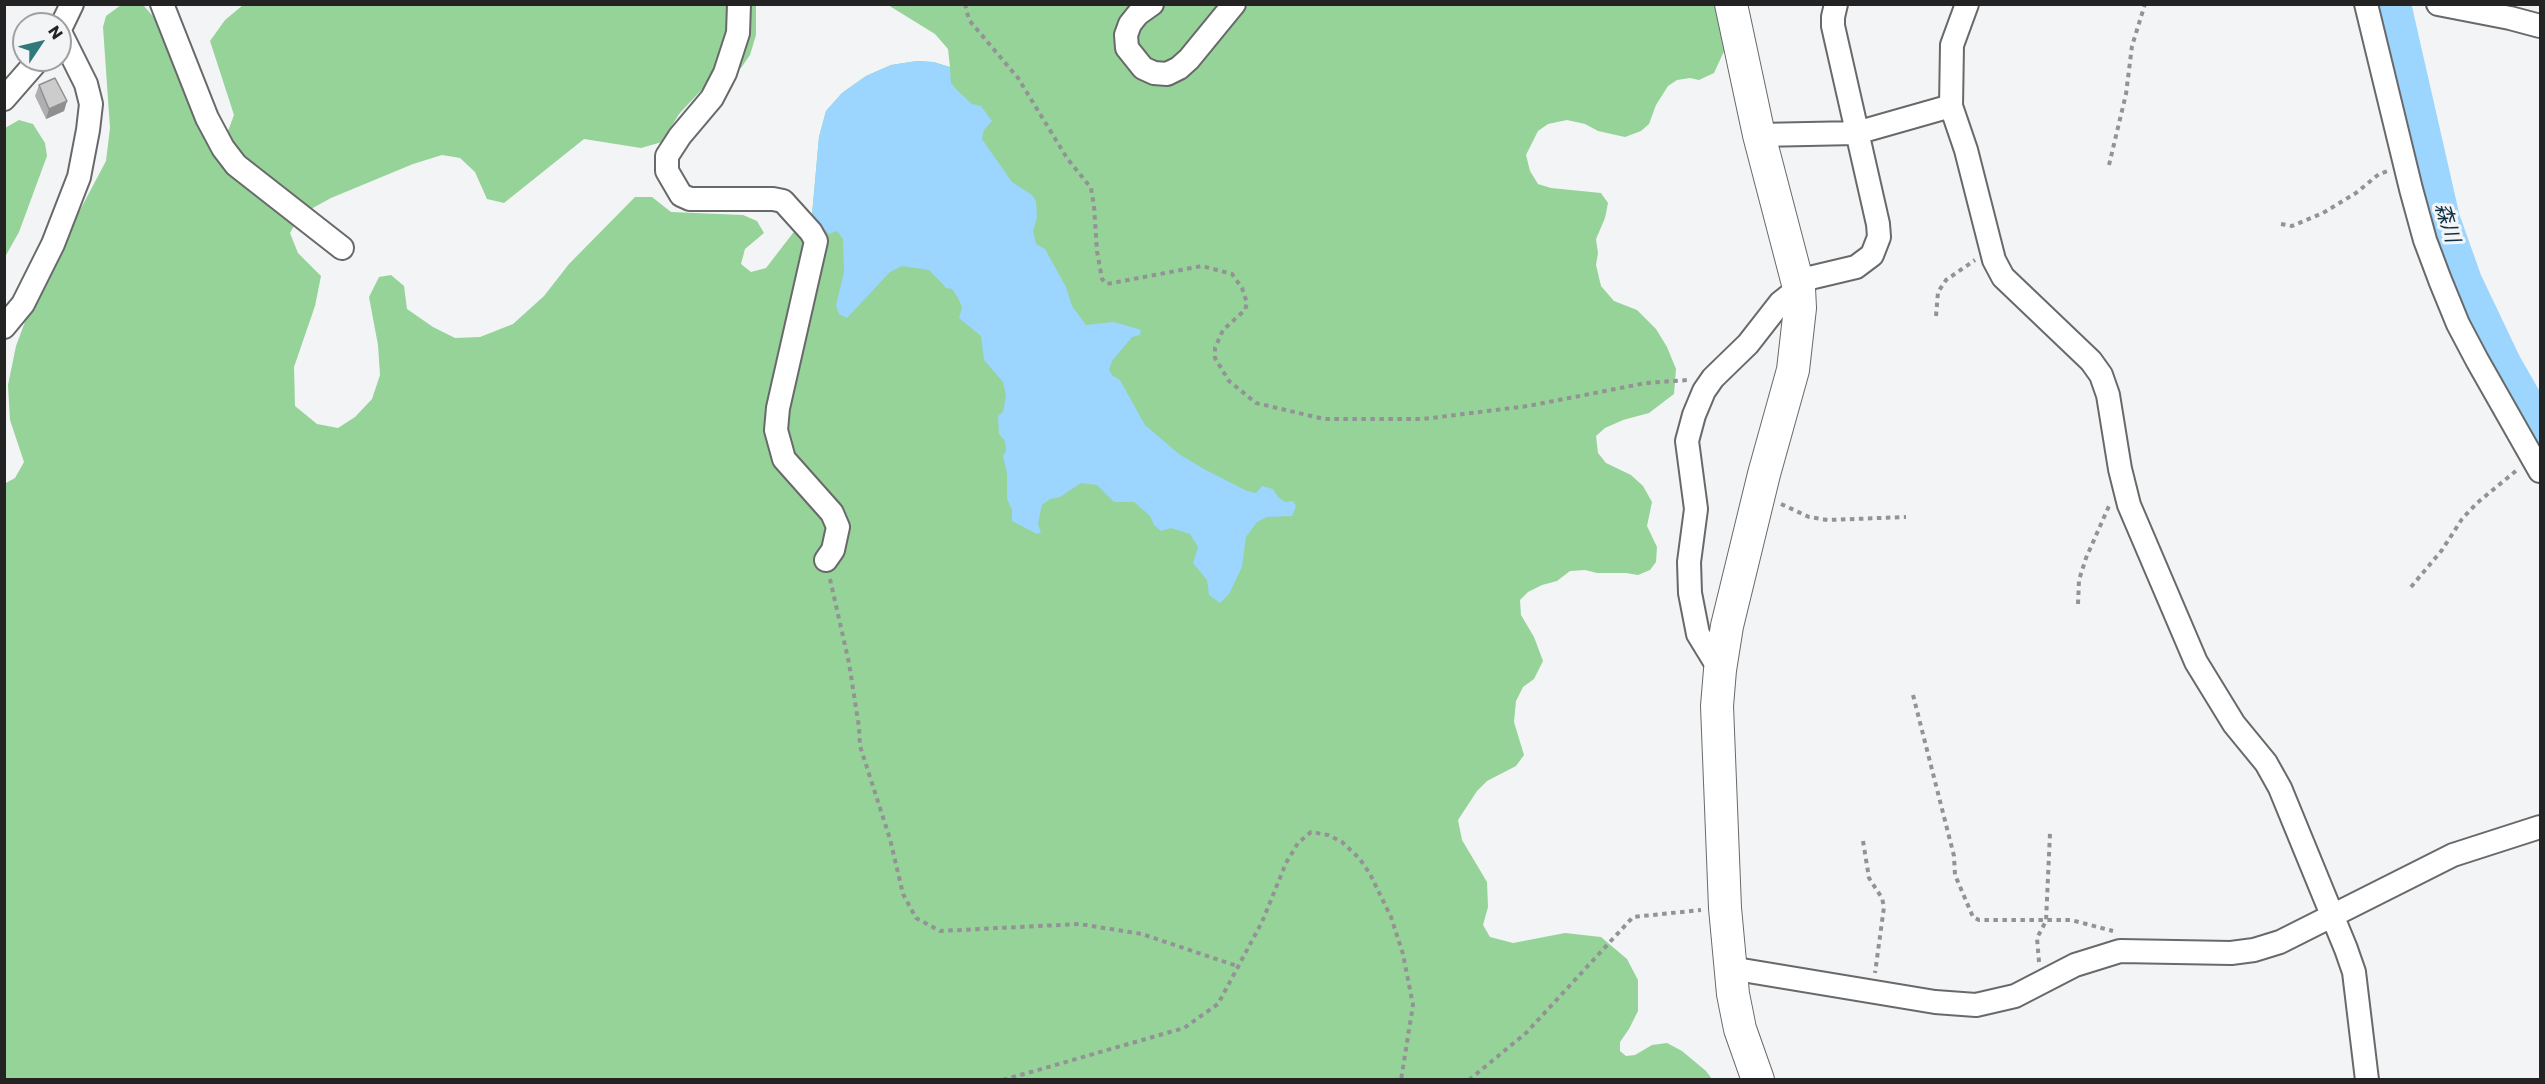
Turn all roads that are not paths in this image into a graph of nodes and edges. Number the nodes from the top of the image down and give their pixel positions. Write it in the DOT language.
graph roads {
  1 [pos="162,4"];
  2 [pos="739,4"];
  3 [pos="1152,4"];
  4 [pos="1234,4"];
  5 [pos="1731,4"];
  6 [pos="1836,4"];
  7 [pos="1967,4"];
  8 [pos="2366,4"];
  9 [pos="2438,4"];
  10 [pos="2541,26"];
  11 [pos="72,55"];
  12 [pos="28,72"];
  13 [pos="4,99"];
  14 [pos="1951,106"];
  15 [pos="1856,133"];
  16 [pos="1758,135"];
  17 [pos="342,248"];
  18 [pos="1798,285"];
  19 [pos="4,327"];
  20 [pos="2536,464"];
  21 [pos="826,560"];
  22 [pos="1720,670"];
  23 [pos="2541,827"];
  24 [pos="2333,917"];
  25 [pos="1730,968"];
  26 [pos="1758,1080"];
  27 [pos="2367,1080"];
  1 -- 17 [label="street"];
  2 -- 21 [label="street"];
  3 -- 4 [label="street"];
  5 -- 16 [label="street"];
  6 -- 15 [label="street"];
  7 -- 14 [label="street"];
  8 -- 20 [label="street"];
  9 -- 10 [label="street"];
  11 -- 19 [label="street"];
  12 -- 13 [label="street"];
  14 -- 15 [label="street"];
  14 -- 24 [label="street"];
  15 -- 16 [label="street"];
  15 -- 18 [label="street"];
  16 -- 18 [label="street"];
  18 -- 22 [label="street"];
  18 -- 22 [label="street"];
  22 -- 25 [label="street"];
  23 -- 24 [label="street"];
  24 -- 25 [label="street"];
  24 -- 27 [label="street"];
  25 -- 26 [label="street"];
}
